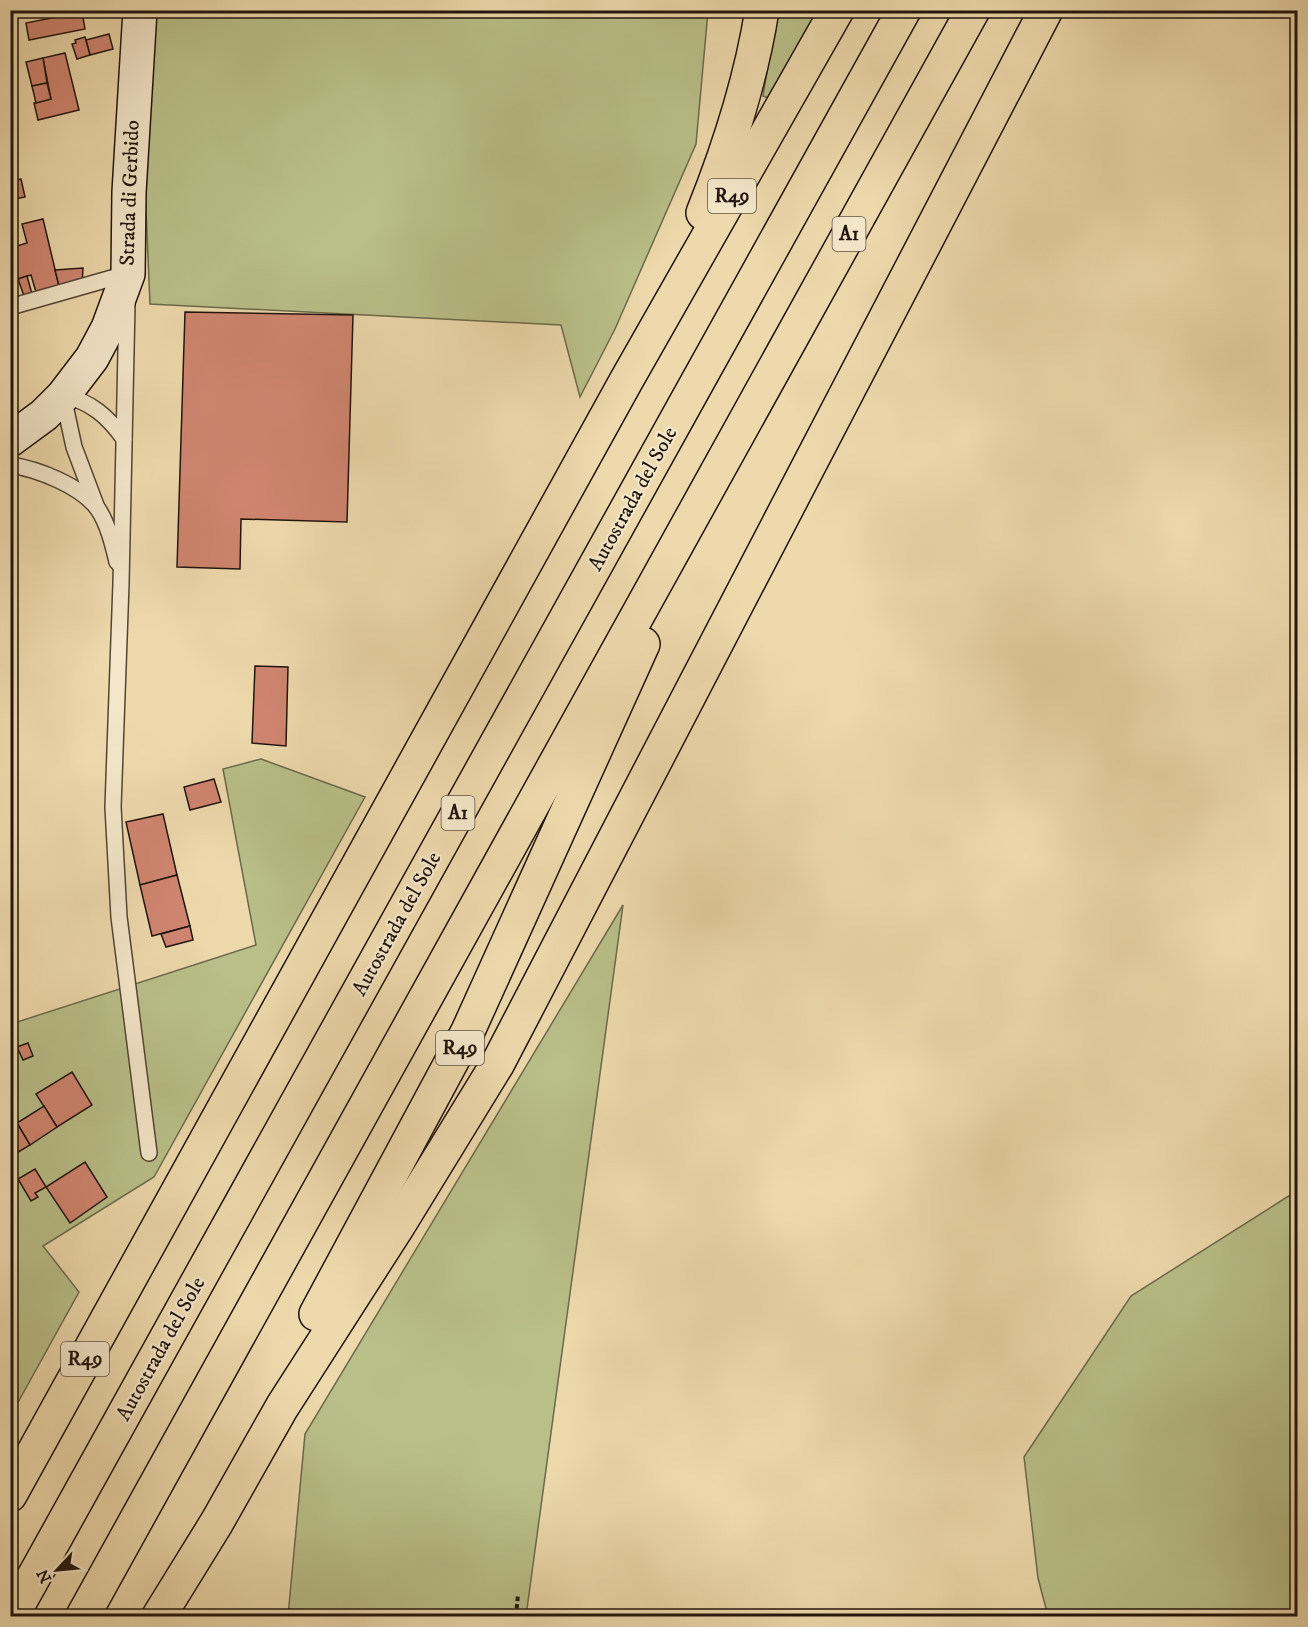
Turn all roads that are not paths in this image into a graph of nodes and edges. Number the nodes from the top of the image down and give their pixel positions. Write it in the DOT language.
graph roads {
  1 [pos="140,10"];
  2 [pos="762,10"];
  3 [pos="837,10"];
  4 [pos="904,10"];
  5 [pos="973,10"];
  6 [pos="1046,10"];
  7 [pos="128,274"];
  8 [pos="10,307"];
  9 [pos="626,381"];
  10 [pos="63,396"];
  11 [pos="124,439"];
  12 [pos="10,440"];
  13 [pos="725,458"];
  14 [pos="10,465"];
  15 [pos="97,508"];
  16 [pos="121,583"];
  17 [pos="149,1153"];
  18 [pos="159,1224"];
  19 [pos="10,1456"];
  20 [pos="10,1495"];
  21 [pos="12,1617"];
  22 [pos="83,1617"];
  23 [pos="153,1617"];
  24 [pos="159,1617"];
  1 -- 7 [label="street, Strada di Gerbido"];
  2 -- 9 [label="highway"];
  3 -- 9 [label="highway, R49"];
  4 -- 21 [label="highway, Autostrada del Sole / A1"];
  5 -- 13 [label="highway, A1"];
  6 -- 24 [label="highway"];
  7 -- 8 [label="lane"];
  7 -- 10 [label="street, Strada di Gerbido"];
  7 -- 11 [label="lane"];
  9 -- 18 [label="highway, R49"];
  10 -- 11 [label="lane"];
  10 -- 12 [label="street, Strada di Gerbido"];
  10 -- 15 [label="lane"];
  11 -- 16 [label="lane"];
  13 -- 22 [label="highway, A1"];
  13 -- 23 [label="highway, R49"];
  14 -- 15 [label="lane"];
  15 -- 16 [label="lane"];
  16 -- 17 [label="lane"];
  18 -- 19 [label="highway"];
  18 -- 20 [label="highway, R49"];
}
